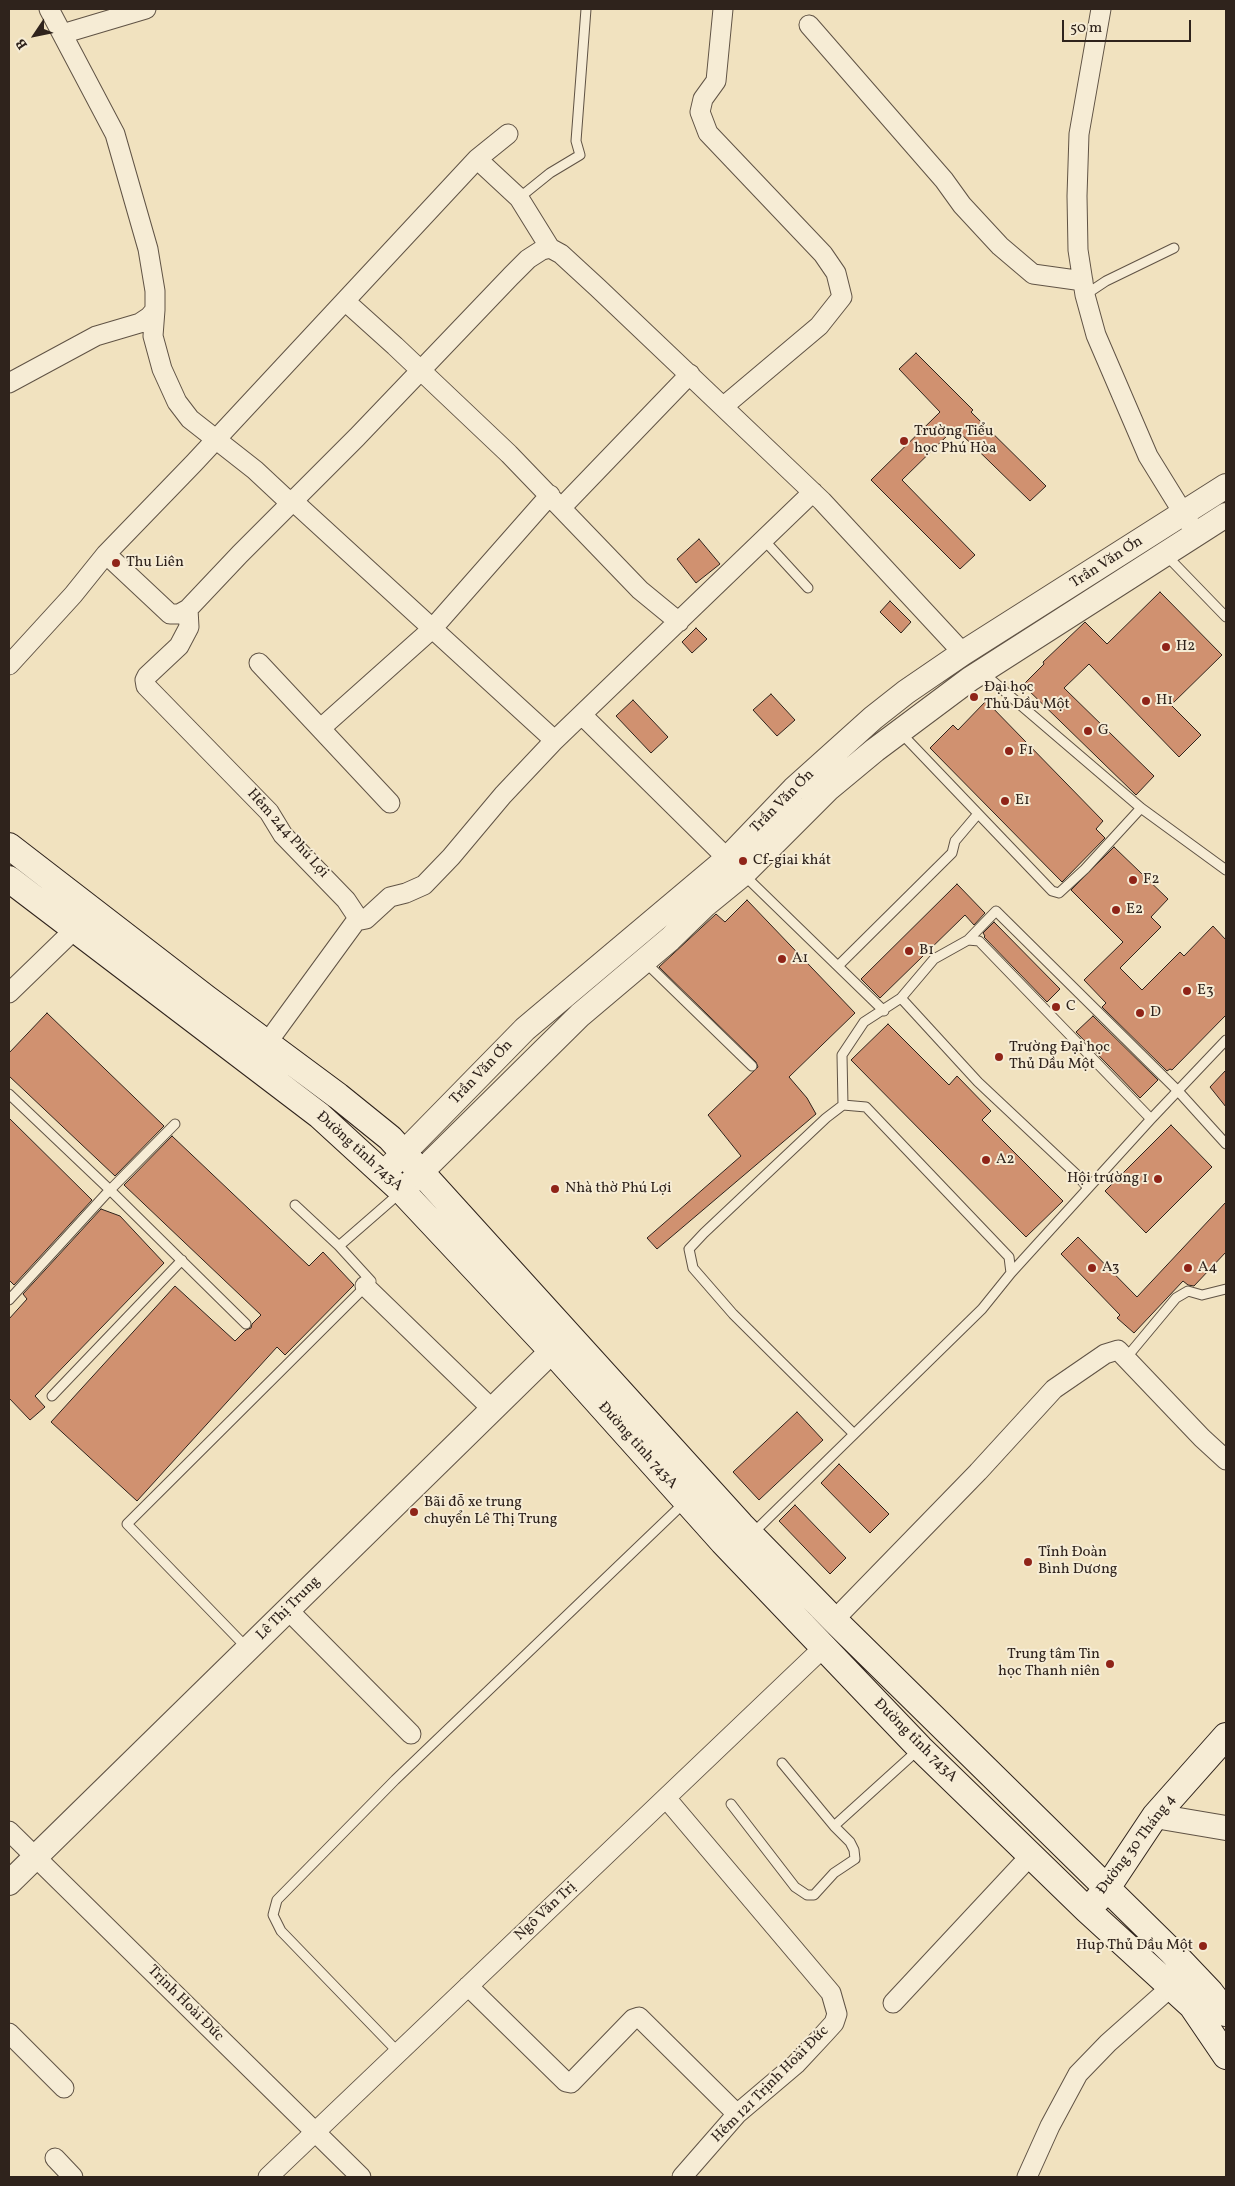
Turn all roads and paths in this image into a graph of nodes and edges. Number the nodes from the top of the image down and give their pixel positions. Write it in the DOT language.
graph roads {
  1 [pos="49,9"];
  2 [pos="146,9"];
  3 [pos="586,9"];
  4 [pos="723,9"];
  5 [pos="1101,9"];
  6 [pos="809,25"];
  7 [pos="62,34"];
  8 [pos="508,134"];
  9 [pos="477,159"];
  10 [pos="520,198"];
  11 [pos="550,248"];
  12 [pos="1174,248"];
  13 [pos="1084,288"];
  14 [pos="345,301"];
  15 [pos="155,310"];
  16 [pos="420,371"];
  17 [pos="690,374"];
  18 [pos="9,383"];
  19 [pos="724,406"];
  20 [pos="215,440"];
  21 [pos="1226,486"];
  22 [pos="813,492"];
  23 [pos="293,501"];
  24 [pos="556,501"];
  25 [pos="1226,514"];
  26 [pos="1190,524"];
  27 [pos="764,540"];
  28 [pos="106,554"];
  29 [pos="1165,554"];
  30 [pos="808,588"];
  31 [pos="188,609"];
  32 [pos="1226,617"];
  33 [pos="679,622"];
  34 [pos="432,629"];
  35 [pos="964,653"];
  36 [pos="260,663"];
  37 [pos="9,665"];
  38 [pos="982,672"];
  39 [pos="582,715"];
  40 [pos="321,728"];
  41 [pos="899,732"];
  42 [pos="553,742"];
  43 [pos="390,803"];
  44 [pos="1141,808"];
  45 [pos="978,815"];
  46 [pos="9,846"];
  47 [pos="735,866"];
  48 [pos="1226,870"];
  49 [pos="9,879"];
  50 [pos="90,908"];
  51 [pos="356,921"];
  52 [pos="74,930"];
  53 [pos="968,940"];
  54 [pos="644,961"];
  55 [pos="838,966"];
  56 [pos="9,993"];
  57 [pos="901,998"];
  58 [pos="884,1011"];
  59 [pos="1226,1040"];
  60 [pos="267,1043"];
  61 [pos="752,1066"];
  62 [pos="1178,1090"];
  63 [pos="9,1094"];
  64 [pos="843,1105"];
  65 [pos="1151,1119"];
  66 [pos="175,1124"];
  67 [pos="1226,1144"];
  68 [pos="403,1153"];
  69 [pos="421,1171"];
  70 [pos="383,1174"];
  71 [pos="1088,1188"];
  72 [pos="110,1190"];
  73 [pos="402,1191"];
  74 [pos="295,1205"];
  75 [pos="339,1246"];
  76 [pos="182,1260"];
  77 [pos="1011,1274"];
  78 [pos="366,1286"];
  79 [pos="1226,1289"];
  80 [pos="9,1299"];
  81 [pos="246,1324"];
  82 [pos="560,1343"];
  83 [pos="1126,1358"];
  84 [pos="52,1396"];
  85 [pos="492,1410"];
  86 [pos="854,1434"];
  87 [pos="1226,1460"];
  88 [pos="686,1501"];
  89 [pos="751,1535"];
  90 [pos="288,1610"];
  91 [pos="834,1620"];
  92 [pos="824,1647"];
  93 [pos="248,1649"];
  94 [pos="411,1734"];
  95 [pos="1226,1736"];
  96 [pos="920,1748"];
  97 [pos="782,1763"];
  98 [pos="666,1798"];
  99 [pos="732,1804"];
  100 [pos="1155,1816"];
  101 [pos="834,1826"];
  102 [pos="1226,1828"];
  103 [pos="9,1831"];
  104 [pos="1031,1855"];
  105 [pos="36,1857"];
  106 [pos="9,1883"];
  107 [pos="1108,1888"];
  108 [pos="1087,1910"];
  109 [pos="468,1986"];
  110 [pos="1171,1987"];
  111 [pos="893,2003"];
  112 [pos="1226,2013"];
  113 [pos="9,2032"];
  114 [pos="398,2052"];
  115 [pos="1226,2056"];
  116 [pos="64,2088"];
  117 [pos="737,2114"];
  118 [pos="314,2131"];
  119 [pos="55,2158"];
  120 [pos="73,2177"];
  121 [pos="268,2177"];
  122 [pos="361,2177"];
  123 [pos="682,2177"];
  124 [pos="1027,2177"];
  1 -- 7 [label="street"];
  2 -- 7 [label="street"];
  3 -- 10 [label="lane"];
  4 -- 19 [label="street"];
  5 -- 13 [label="street"];
  6 -- 13 [label="street"];
  7 -- 15 [label="street"];
  8 -- 9 [label="street"];
  9 -- 10 [label="street"];
  9 -- 14 [label="street"];
  10 -- 11 [label="street"];
  11 -- 16 [label="street"];
  11 -- 17 [label="street"];
  12 -- 13 [label="lane"];
  13 -- 26 [label="street"];
  14 -- 16 [label="street"];
  14 -- 20 [label="street"];
  15 -- 18 [label="street"];
  15 -- 20 [label="street"];
  16 -- 23 [label="street"];
  16 -- 24 [label="street"];
  17 -- 19 [label="street"];
  17 -- 24 [label="street"];
  19 -- 22 [label="street"];
  20 -- 23 [label="street"];
  20 -- 28 [label="street"];
  21 -- 26 [label="street, Trần Văn Ơn"];
  22 -- 27 [label="street"];
  22 -- 35 [label="street"];
  23 -- 31 [label="street"];
  23 -- 34 [label="street"];
  24 -- 33 [label="street"];
  24 -- 34 [label="street"];
  25 -- 26 [label="street, Trần Văn Ơn"];
  26 -- 29 [label="street, Trần Văn Ơn"];
  26 -- 35 [label="street, Trần Văn Ơn"];
  27 -- 30 [label="lane"];
  27 -- 33 [label="street"];
  28 -- 31 [label="street"];
  28 -- 37 [label="street"];
  29 -- 32 [label="lane"];
  29 -- 38 [label="street, Trần Văn Ơn"];
  31 -- 51 [label="street, Hẻm 244 Phú Lợi"];
  33 -- 39 [label="street"];
  34 -- 40 [label="street"];
  34 -- 42 [label="street"];
  35 -- 47 [label="street, Trần Văn Ơn"];
  36 -- 40 [label="street"];
  38 -- 41 [label="street, Trần Văn Ơn"];
  38 -- 44 [label="lane"];
  39 -- 42 [label="street"];
  39 -- 47 [label="street"];
  40 -- 43 [label="street"];
  41 -- 45 [label="lane"];
  41 -- 47 [label="street, Trần Văn Ơn"];
  42 -- 51 [label="street"];
  44 -- 45 [label="lane"];
  44 -- 48 [label="lane"];
  45 -- 55 [label="lane"];
  46 -- 50 [label="main road, Đường tỉnh 743A"];
  47 -- 54 [label="street, Trần Văn Ơn"];
  47 -- 55 [label="lane"];
  47 -- 68 [label="street, Trần Văn Ơn"];
  49 -- 52 [label="main road, Đường tỉnh 743A"];
  50 -- 52 [label="street"];
  50 -- 60 [label="main road, Đường tỉnh 743A"];
  51 -- 60 [label="street"];
  52 -- 56 [label="street"];
  52 -- 70 [label="main road, Đường tỉnh 743A"];
  53 -- 57 [label="lane"];
  53 -- 62 [label="lane"];
  53 -- 65 [label="lane"];
  54 -- 61 [label="lane"];
  54 -- 69 [label="street, Trần Văn Ơn"];
  55 -- 58 [label="lane"];
  57 -- 58 [label="lane"];
  57 -- 71 [label="lane"];
  58 -- 64 [label="lane"];
  59 -- 62 [label="lane"];
  60 -- 68 [label="main road, Đường tỉnh 743A"];
  62 -- 65 [label="lane"];
  62 -- 67 [label="lane"];
  63 -- 72 [label="lane"];
  64 -- 77 [label="lane"];
  64 -- 86 [label="lane"];
  65 -- 71 [label="lane"];
  66 -- 72 [label="lane"];
  68 -- 69 [label="main road, Đường tỉnh 743A"];
  68 -- 70 [label="street, Trần Văn Ơn"];
  69 -- 73 [label="street, Trần Văn Ơn"];
  69 -- 82 [label="main road, Đường tỉnh 743A"];
  70 -- 73 [label="main road, Đường tỉnh 743A"];
  71 -- 77 [label="lane"];
  72 -- 76 [label="lane"];
  72 -- 80 [label="lane"];
  73 -- 75 [label="lane"];
  73 -- 82 [label="main road, Đường tỉnh 743A"];
  74 -- 75 [label="lane"];
  75 -- 78 [label="lane"];
  76 -- 81 [label="lane"];
  76 -- 84 [label="lane"];
  77 -- 86 [label="lane"];
  78 -- 85 [label="street"];
  78 -- 93 [label="lane"];
  79 -- 83 [label="lane"];
  82 -- 85 [label="street, Lê Thị Trung"];
  82 -- 88 [label="main road, Đường tỉnh 743A"];
  82 -- 89 [label="main road, Đường tỉnh 743A"];
  83 -- 87 [label="street"];
  83 -- 91 [label="street"];
  85 -- 90 [label="street, Lê Thị Trung"];
  86 -- 89 [label="lane"];
  88 -- 92 [label="main road, Đường tỉnh 743A"];
  88 -- 114 [label="lane"];
  89 -- 91 [label="main road, Đường tỉnh 743A"];
  90 -- 93 [label="street, Lê Thị Trung"];
  90 -- 94 [label="street"];
  91 -- 107 [label="main road, Đường tỉnh 743A"];
  92 -- 96 [label="main road, Đường tỉnh 743A"];
  92 -- 98 [label="street, Ngô Văn Trị"];
  93 -- 105 [label="street, Lê Thị Trung"];
  95 -- 100 [label="main road, Đường 30 Tháng 4"];
  96 -- 101 [label="lane"];
  96 -- 104 [label="main road, Đường tỉnh 743A"];
  97 -- 101 [label="lane"];
  98 -- 109 [label="street, Ngô Văn Trị"];
  98 -- 117 [label="street, Hẻm 121 Trịnh Hoài Đức"];
  99 -- 101 [label="lane"];
  100 -- 102 [label="street"];
  100 -- 107 [label="main road, Đường 30 Tháng 4"];
  103 -- 105 [label="street, Trịnh Hoài Đức"];
  104 -- 108 [label="main road, Đường tỉnh 743A"];
  104 -- 111 [label="street"];
  105 -- 106 [label="street, Lê Thị Trung"];
  105 -- 118 [label="street, Trịnh Hoài Đức"];
  107 -- 108 [label="main road, Đường 30 Tháng 4"];
  107 -- 112 [label="main road, Đường tỉnh 743A"];
  108 -- 110 [label="main road, Đường tỉnh 743A"];
  109 -- 114 [label="street, Ngô Văn Trị"];
  109 -- 117 [label="street"];
  110 -- 115 [label="main road, Đường tỉnh 743A"];
  110 -- 124 [label="street"];
  113 -- 116 [label="street"];
  114 -- 118 [label="street, Ngô Văn Trị"];
  117 -- 123 [label="street, Hẻm 121 Trịnh Hoài Đức"];
  118 -- 121 [label="street, Ngô Văn Trị"];
  118 -- 122 [label="street, Trịnh Hoài Đức"];
  119 -- 120 [label="street"];
}
